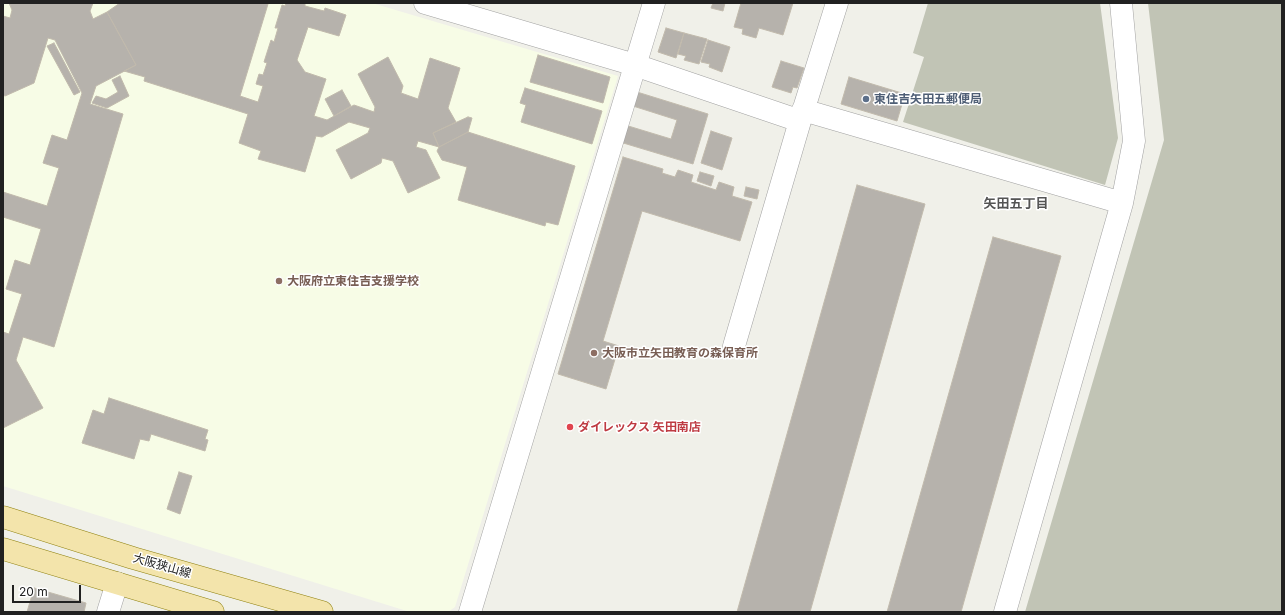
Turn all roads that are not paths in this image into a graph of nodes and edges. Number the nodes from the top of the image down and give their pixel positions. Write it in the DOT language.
graph roads {
  1 [pos="424,3"];
  2 [pos="654,3"];
  3 [pos="837,3"];
  4 [pos="1120,3"];
  5 [pos="635,65"];
  6 [pos="802,115"];
  7 [pos="1122,203"];
  8 [pos="734,346"];
  9 [pos="3,517"];
  10 [pos="3,549"];
  11 [pos="117,584"];
  12 [pos="108,612"];
  13 [pos="213,612"];
  14 [pos="322,612"];
  15 [pos="470,612"];
  16 [pos="1005,612"];
  1 -- 5 [label="street"];
  2 -- 5 [label="street"];
  3 -- 6 [label="street"];
  4 -- 7 [label="street"];
  5 -- 6 [label="street"];
  5 -- 15 [label="street"];
  6 -- 7 [label="street"];
  6 -- 8 [label="street"];
  7 -- 16 [label="street"];
  9 -- 14 [label="main road, 大阪狭山線"];
  10 -- 11 [label="main road"];
  11 -- 12 [label="street"];
  11 -- 13 [label="main road"];
}
